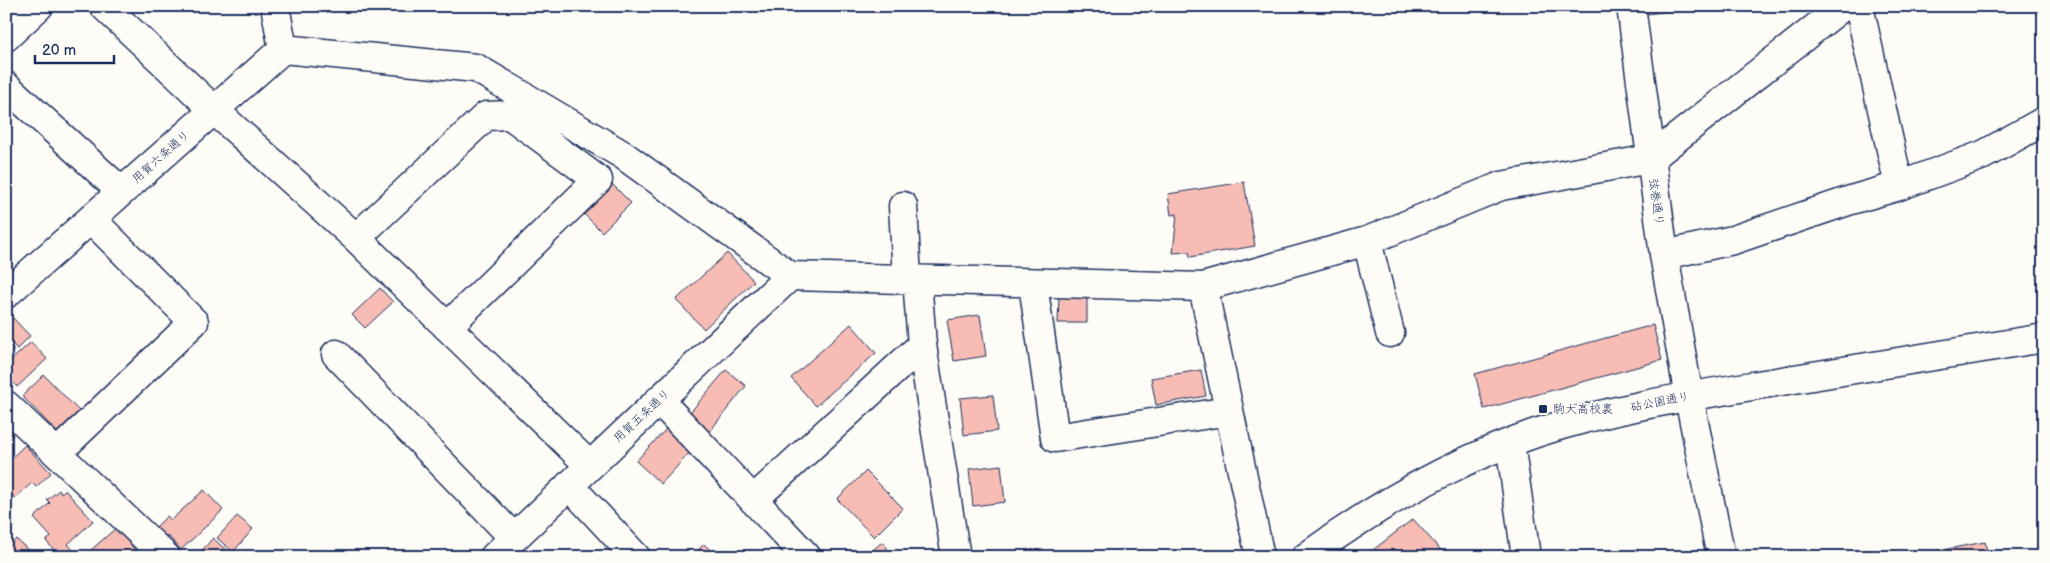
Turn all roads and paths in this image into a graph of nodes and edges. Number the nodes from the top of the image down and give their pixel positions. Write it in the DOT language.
graph roads {
  1 [pos="39,6"];
  2 [pos="104,6"];
  3 [pos="276,6"];
  4 [pos="1631,6"];
  5 [pos="1843,6"];
  6 [pos="1859,6"];
  7 [pos="6,37"];
  8 [pos="283,49"];
  9 [pos="6,86"];
  10 [pos="214,110"];
  11 [pos="2044,121"];
  12 [pos="1650,159"];
  13 [pos="1899,186"];
  14 [pos="121,192"];
  15 [pos="903,206"];
  16 [pos="91,219"];
  17 [pos="356,238"];
  18 [pos="1367,241"];
  19 [pos="1664,255"];
  20 [pos="790,276"];
  21 [pos="912,279"];
  22 [pos="1033,284"];
  23 [pos="1203,288"];
  24 [pos="6,294"];
  25 [pos="447,327"];
  26 [pos="1390,333"];
  27 [pos="2044,338"];
  28 [pos="922,345"];
  29 [pos="336,354"];
  30 [pos="1689,397"];
  31 [pos="659,400"];
  32 [pos="6,404"];
  33 [pos="1229,411"];
  34 [pos="1510,443"];
  35 [pos="58,452"];
  36 [pos="590,466"];
  37 [pos="569,485"];
  38 [pos="753,500"];
  39 [pos="514,538"];
  40 [pos="166,557"];
  41 [pos="494,557"];
  42 [pos="636,557"];
  43 [pos="807,557"];
  44 [pos="956,557"];
  45 [pos="1260,557"];
  46 [pos="1306,557"];
  47 [pos="1526,557"];
  48 [pos="1721,557"];
  1 -- 7 [label="street"];
  2 -- 10 [label="street"];
  3 -- 8 [label="street"];
  4 -- 12 [label="street, 弦巻通り"];
  5 -- 12 [label="street"];
  6 -- 13 [label="street"];
  8 -- 10 [label="street, 用賀六条通り"];
  8 -- 20 [label="street"];
  9 -- 14 [label="street"];
  10 -- 14 [label="street, 用賀六条通り"];
  10 -- 17 [label="street"];
  11 -- 13 [label="street"];
  12 -- 18 [label="street"];
  12 -- 19 [label="street, 弦巻通り"];
  13 -- 19 [label="street"];
  14 -- 16 [label="street, 用賀六条通り"];
  15 -- 21 [label="street"];
  16 -- 24 [label="street, 用賀六条通り"];
  16 -- 35 [label="street"];
  17 -- 25 [label="street"];
  17 -- 25 [label="street"];
  18 -- 23 [label="street"];
  18 -- 26 [label="street"];
  19 -- 30 [label="street, 弦巻通り"];
  20 -- 21 [label="street"];
  20 -- 31 [label="street, 用賀五条通り"];
  21 -- 22 [label="street"];
  21 -- 28 [label="street"];
  22 -- 23 [label="street"];
  22 -- 33 [label="street"];
  23 -- 33 [label="street"];
  25 -- 36 [label="street"];
  27 -- 30 [label="street, 砧公園通り"];
  28 -- 38 [label="street"];
  28 -- 44 [label="street"];
  29 -- 39 [label="street"];
  30 -- 34 [label="street, 砧公園通り"];
  30 -- 48 [label="street, 弦巻通り"];
  31 -- 36 [label="street, 用賀五条通り"];
  31 -- 38 [label="street"];
  32 -- 35 [label="street"];
  33 -- 45 [label="street"];
  34 -- 46 [label="street, 砧公園通り"];
  34 -- 47 [label="street"];
  35 -- 40 [label="street"];
  36 -- 37 [label="street, 用賀五条通り"];
  37 -- 39 [label="street, 用賀五条通り"];
  37 -- 42 [label="street"];
  38 -- 43 [label="street"];
  39 -- 41 [label="street, 用賀五条通り"];
}
